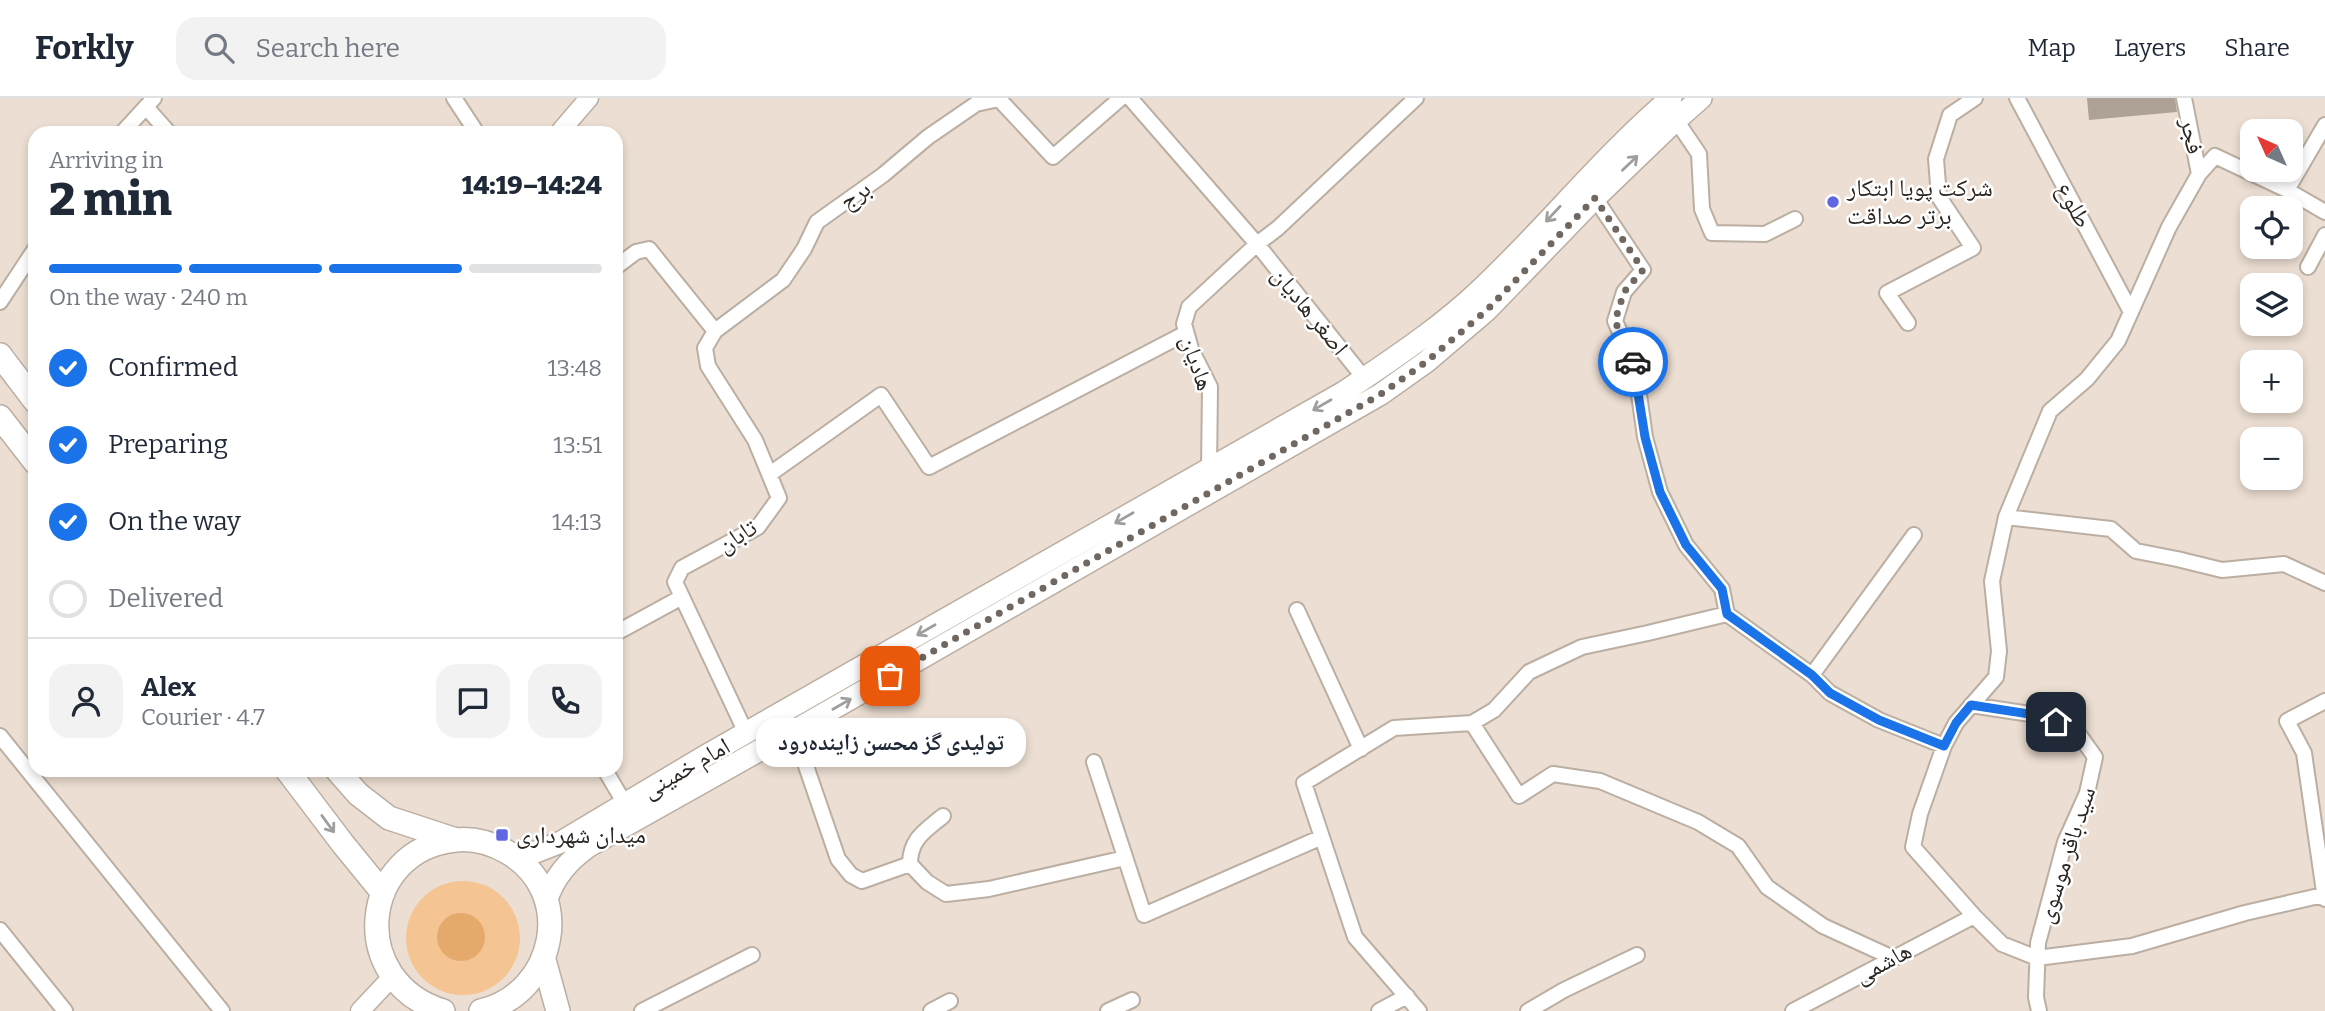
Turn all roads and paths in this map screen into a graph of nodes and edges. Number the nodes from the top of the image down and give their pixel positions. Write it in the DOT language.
graph roads {
  1 [pos="454,98"];
  2 [pos="589,98"];
  3 [pos="1121,98"];
  4 [pos="1130,98"];
  5 [pos="1416,98"];
  6 [pos="1671,98"];
  7 [pos="1701,98"];
  8 [pos="1975,98"];
  9 [pos="2017,98"];
  10 [pos="2185,98"];
  11 [pos="150,103"];
  12 [pos="1676,120"];
  13 [pos="2325,125"];
  14 [pos="129,126"];
  15 [pos="165,126"];
  16 [pos="472,126"];
  17 [pos="565,126"];
  18 [pos="2199,174"];
  19 [pos="2287,190"];
  20 [pos="1595,198"];
  21 [pos="2325,212"];
  22 [pos="1795,219"];
  23 [pos="2325,236"];
  24 [pos="1256,244"];
  25 [pos="28,260"];
  26 [pos="623,262"];
  27 [pos="2308,267"];
  28 [pos="0,302"];
  29 [pos="2131,312"];
  30 [pos="1908,323"];
  31 [pos="715,331"];
  32 [pos="1186,333"];
  33 [pos="0,355"];
  34 [pos="1364,379"];
  35 [pos="28,392"];
  36 [pos="0,417"];
  37 [pos="28,453"];
  38 [pos="770,474"];
  39 [pos="1213,479"];
  40 [pos="2006,517"];
  41 [pos="1914,535"];
  42 [pos="2325,583"];
  43 [pos="682,597"];
  44 [pos="1297,610"];
  45 [pos="1727,614"];
  46 [pos="623,629"];
  47 [pos="1812,675"];
  48 [pos="2325,701"];
  49 [pos="1971,705"];
  50 [pos="1472,723"];
  51 [pos="794,731"];
  52 [pos="746,733"];
  53 [pos="0,736"];
  54 [pos="1944,746"];
  55 [pos="1361,749"];
  56 [pos="1094,762"];
  57 [pos="28,771"];
  58 [pos="33,777"];
  59 [pos="292,777"];
  60 [pos="343,777"];
  61 [pos="609,777"];
  62 [pos="625,804"];
  63 [pos="943,816"];
  64 [pos="1322,837"];
  65 [pos="456,840"];
  66 [pos="1125,858"];
  67 [pos="518,859"];
  68 [pos="910,864"];
  69 [pos="383,893"];
  70 [pos="2324,897"];
  71 [pos="546,902"];
  72 [pos="1974,916"];
  73 [pos="0,930"];
  74 [pos="752,955"];
  75 [pos="1637,955"];
  76 [pos="1893,958"];
  77 [pos="2037,958"];
  78 [pos="544,960"];
  79 [pos="392,977"];
  80 [pos="1407,996"];
  81 [pos="1132,1000"];
  82 [pos="950,1001"];
  83 [pos="490,1010"];
  84 [pos="65,1011"];
  85 [pos="222,1011"];
  86 [pos="360,1011"];
  87 [pos="443,1011"];
  88 [pos="558,1011"];
  89 [pos="642,1011"];
  90 [pos="931,1011"];
  91 [pos="1108,1011"];
  92 [pos="1379,1011"];
  93 [pos="1419,1011"];
  94 [pos="1528,1011"];
  95 [pos="1793,1011"];
  96 [pos="2039,1011"];
  1 -- 16 [label="street"];
  2 -- 17 [label="street"];
  3 -- 31 [label="street, برج"];
  4 -- 24 [label="street"];
  5 -- 24 [label="street, هادیان"];
  6 -- 34 [label="main road, امام خمینی, one-way"];
  7 -- 12 [label="main road, امام خمینی"];
  8 -- 30 [label="street"];
  9 -- 29 [label="street, طلوع"];
  10 -- 18 [label="street, فجر"];
  11 -- 14 [label="street"];
  11 -- 15 [label="street"];
  20 -- 12 [label="main road, امام خمینی, one-way"];
  12 -- 22 [label="street"];
  13 -- 19 [label="street"];
  18 -- 19 [label="street"];
  18 -- 29 [label="street"];
  19 -- 21 [label="street"];
  20 -- 39 [label="main road, امام خمینی"];
  20 -- 45 [label="street"];
  23 -- 27 [label="street"];
  24 -- 32 [label="street, هادیان"];
  24 -- 34 [label="street, اصغر هادیان"];
  25 -- 28 [label="street"];
  26 -- 31 [label="street"];
  29 -- 40 [label="street"];
  31 -- 38 [label="street, تابان"];
  32 -- 38 [label="street"];
  32 -- 39 [label="street, هادیان"];
  33 -- 35 [label="main road"];
  34 -- 39 [label="main road, امام خمینی, one-way"];
  36 -- 37 [label="main road"];
  38 -- 43 [label="street, تابان"];
  51 -- 39 [label="main road, امام خمینی, one-way"];
  39 -- 52 [label="main road, امام خمینی, one-way"];
  40 -- 42 [label="street"];
  40 -- 49 [label="street"];
  41 -- 47 [label="street"];
  43 -- 46 [label="street"];
  43 -- 52 [label="street, تابان"];
  44 -- 55 [label="street"];
  45 -- 47 [label="street"];
  45 -- 50 [label="street"];
  47 -- 54 [label="street"];
  48 -- 70 [label="street"];
  49 -- 54 [label="street"];
  49 -- 77 [label="street, سید باقر موسوی"];
  50 -- 55 [label="street"];
  50 -- 76 [label="street"];
  51 -- 68 [label="street"];
  51 -- 71 [label="main road, امام خمینی"];
  52 -- 62 [label="main road, امام خمینی"];
  53 -- 57 [label="street"];
  54 -- 72 [label="street"];
  55 -- 64 [label="street"];
  56 -- 66 [label="street"];
  58 -- 85 [label="street"];
  59 -- 69 [label="main road, one-way"];
  60 -- 65 [label="main road"];
  61 -- 62 [label="street"];
  62 -- 67 [label="main road, امام خمینی"];
  63 -- 68 [label="street"];
  64 -- 66 [label="street"];
  64 -- 80 [label="street"];
  65 -- 67 [label="main road"];
  65 -- 69 [label="main road"];
  66 -- 68 [label="street"];
  67 -- 71 [label="main road"];
  69 -- 79 [label="main road"];
  70 -- 77 [label="street"];
  71 -- 78 [label="main road"];
  72 -- 76 [label="street, هاشمی"];
  72 -- 77 [label="street"];
  73 -- 84 [label="street"];
  74 -- 89 [label="street"];
  75 -- 94 [label="street"];
  76 -- 95 [label="street, هاشمی"];
  77 -- 96 [label="street, سید باقر موسوی"];
  78 -- 83 [label="main road"];
  78 -- 88 [label="main road"];
  79 -- 86 [label="street"];
  79 -- 87 [label="main road"];
  80 -- 92 [label="street"];
  80 -- 93 [label="street"];
  81 -- 91 [label="street"];
  82 -- 90 [label="street"];
}
